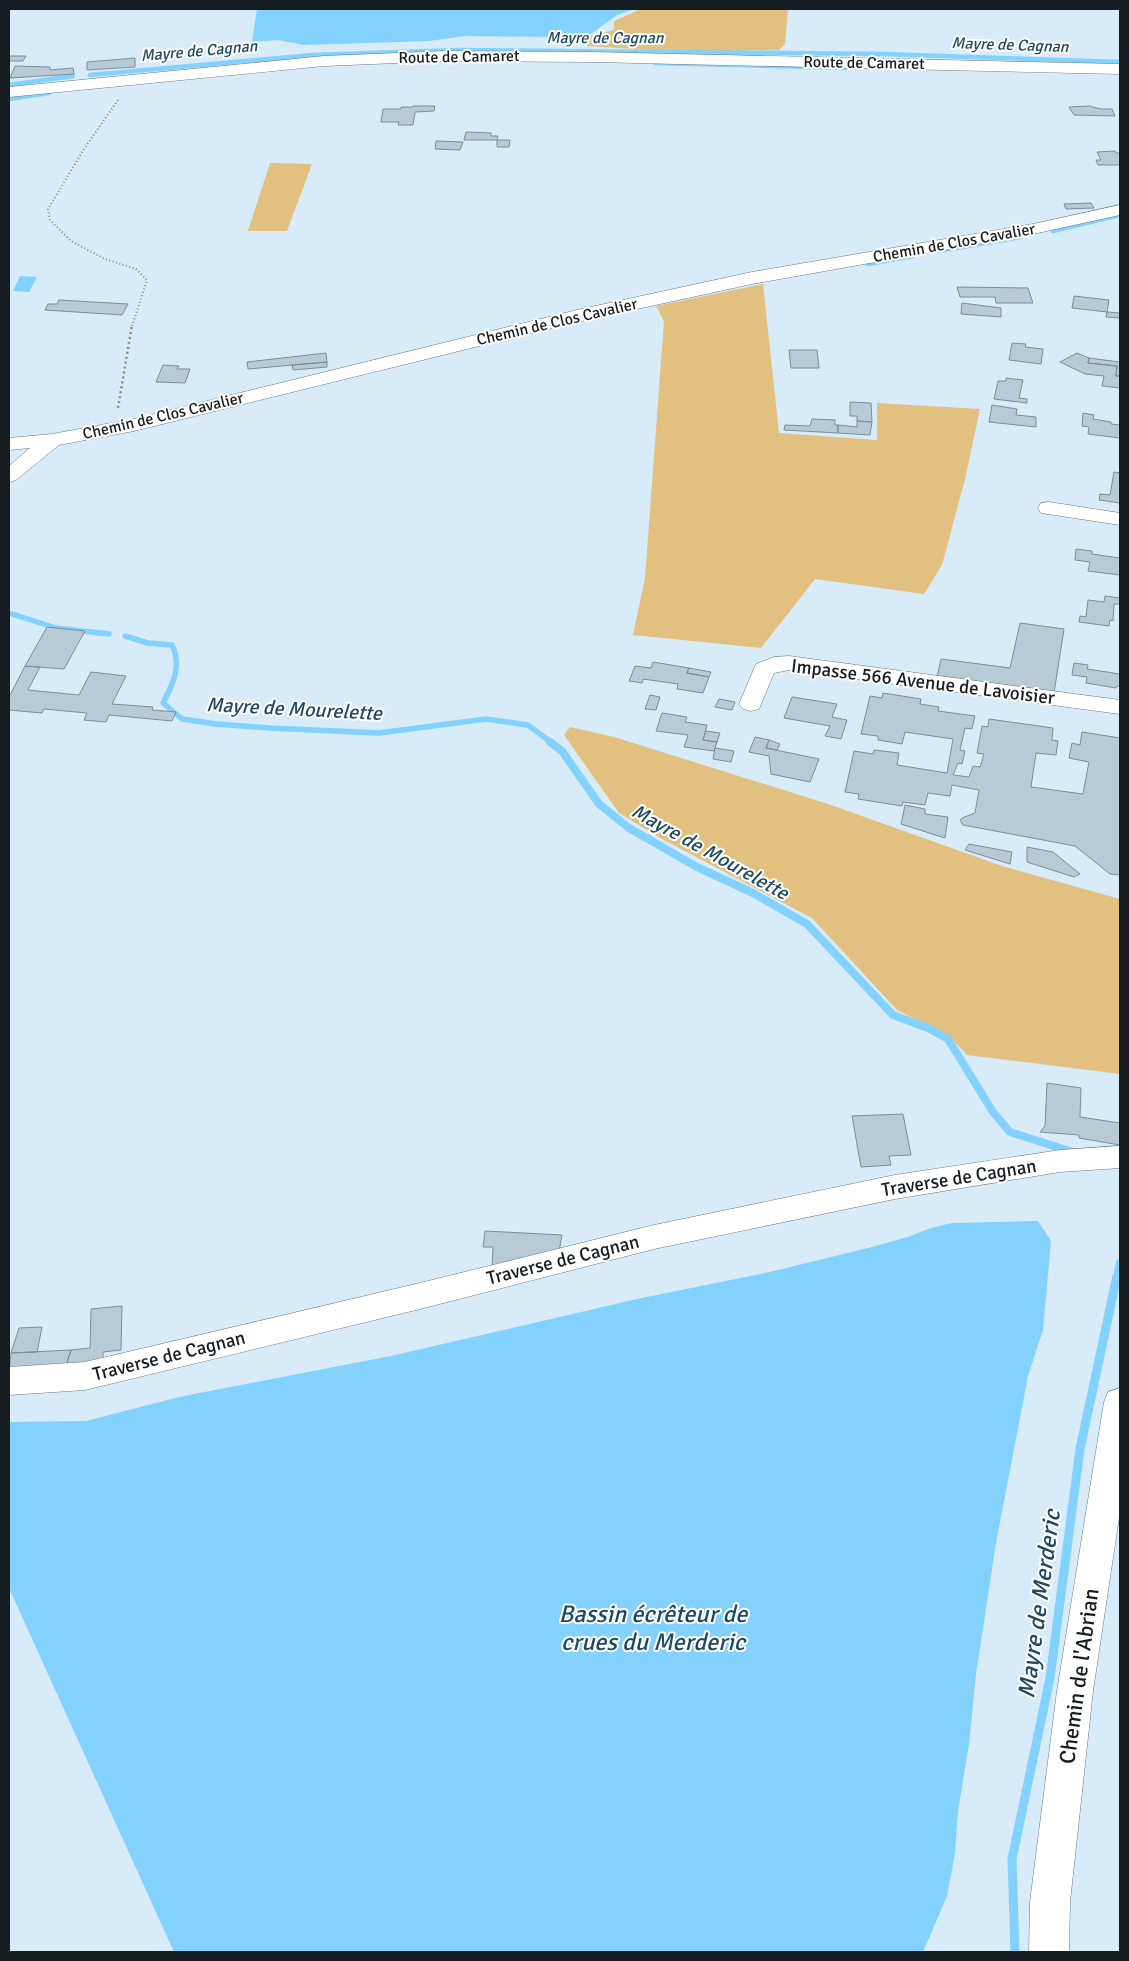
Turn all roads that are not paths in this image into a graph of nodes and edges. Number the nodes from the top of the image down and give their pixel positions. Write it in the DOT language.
graph roads {
  1 [pos="1120,68"];
  2 [pos="9,92"];
  3 [pos="1120,210"];
  4 [pos="52,440"];
  5 [pos="9,444"];
  6 [pos="9,476"];
  7 [pos="1049,508"];
  8 [pos="1120,519"];
  9 [pos="751,704"];
  10 [pos="1120,708"];
  11 [pos="1103,1158"];
  12 [pos="9,1381"];
  13 [pos="1120,1402"];
  14 [pos="1049,1952"];
  1 -- 2 [label="street, Route de Camaret"];
  3 -- 4 [label="street, Chemin de Clos Cavalier"];
  4 -- 5 [label="street"];
  4 -- 6 [label="street, Chemin de Clos Cavalier"];
  7 -- 8 [label="street"];
  9 -- 10 [label="street, Impasse 566 Avenue de Lavoisier"];
  11 -- 12 [label="street, Traverse de Cagnan"];
  13 -- 14 [label="street, Chemin de l'Abrian"];
}
